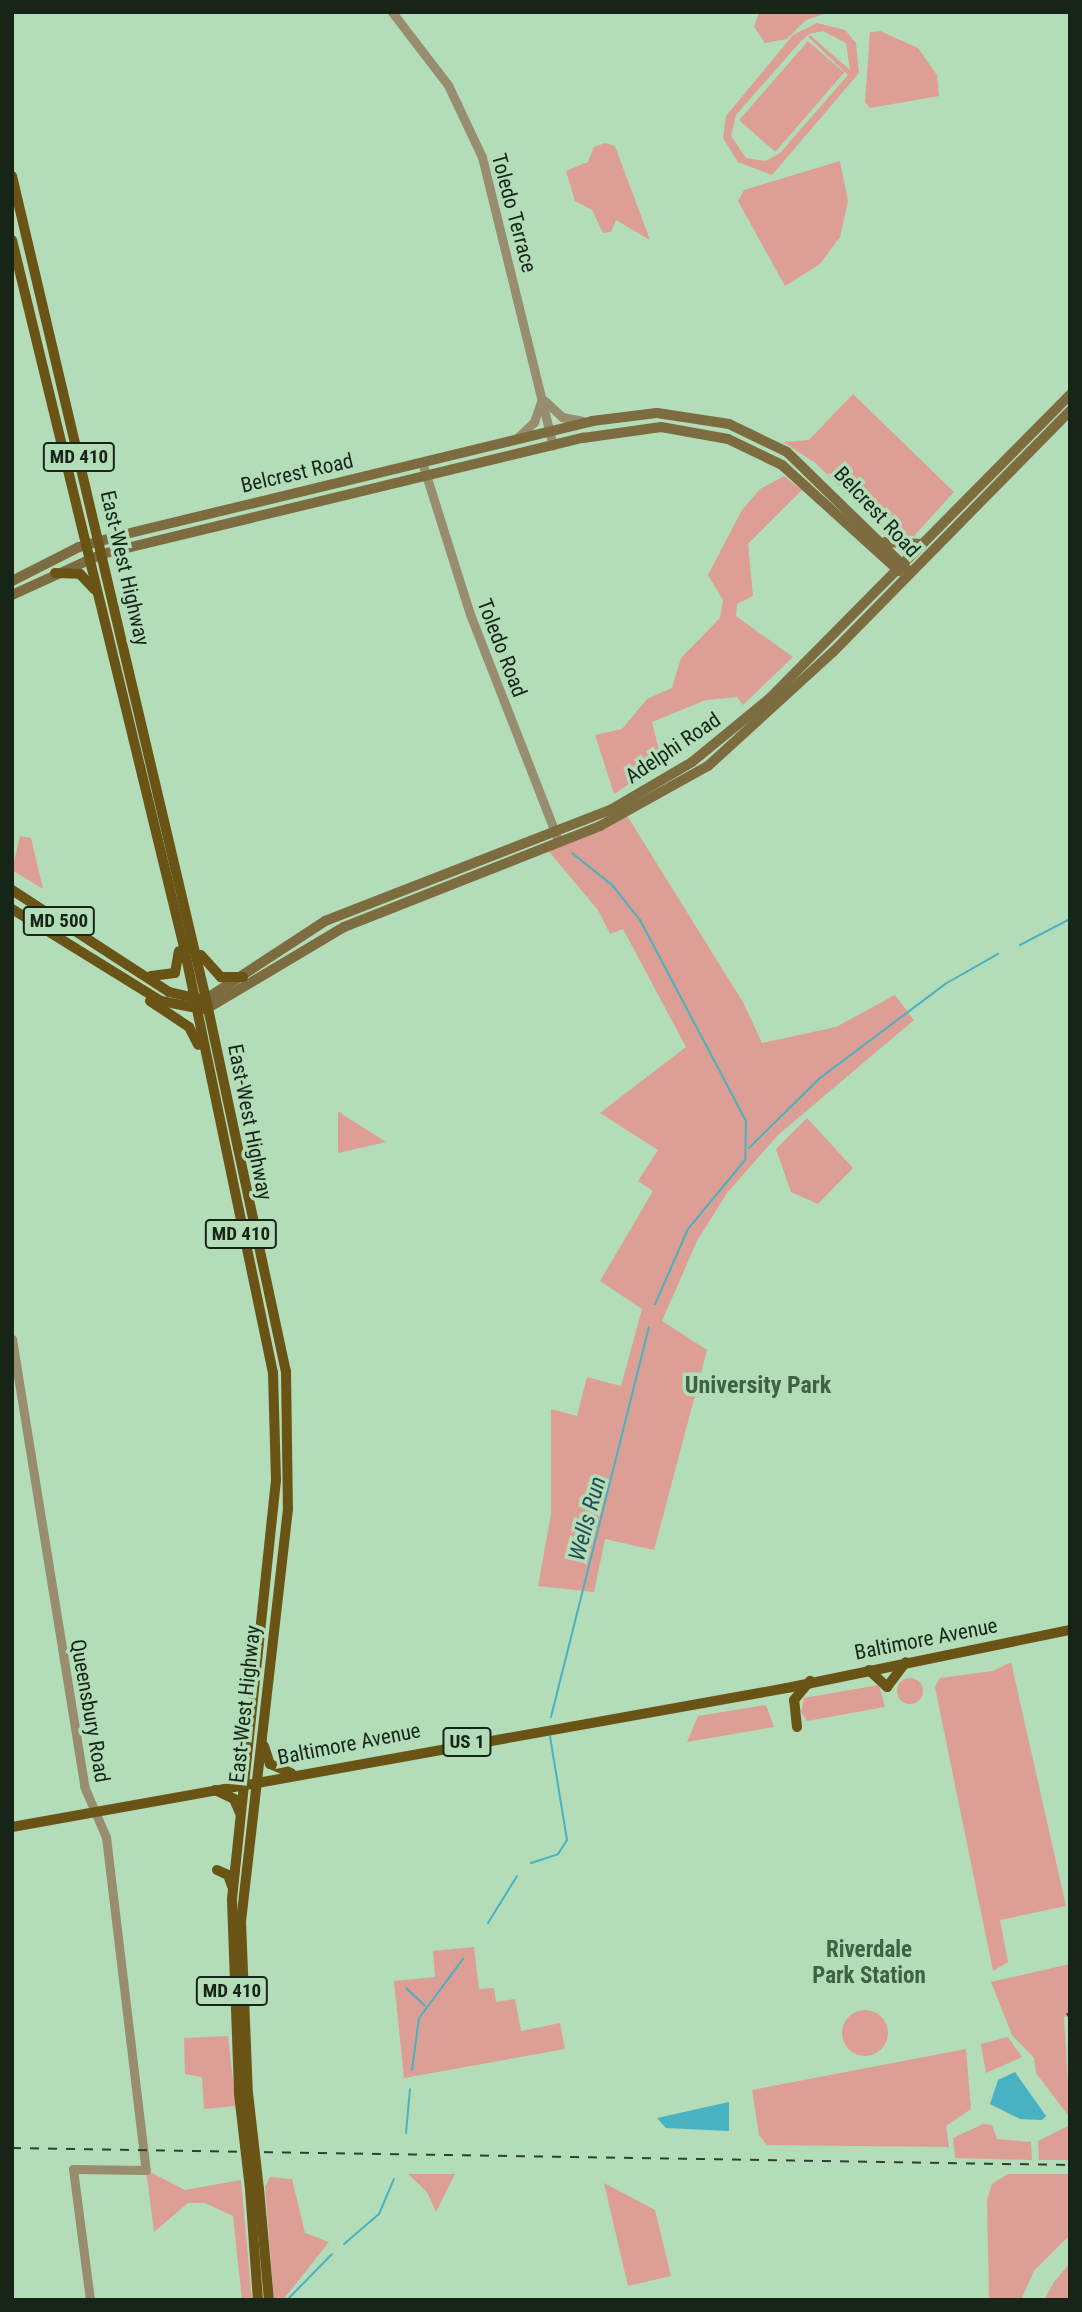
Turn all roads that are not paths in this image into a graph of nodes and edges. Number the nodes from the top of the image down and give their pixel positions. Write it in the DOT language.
graph roads {
  1 [pos="392,12"];
  2 [pos="12,176"];
  3 [pos="12,240"];
  4 [pos="1070,395"];
  5 [pos="542,397"];
  6 [pos="1070,411"];
  7 [pos="592,421"];
  8 [pos="550,431"];
  9 [pos="515,440"];
  10 [pos="553,445"];
  11 [pos="422,462"];
  12 [pos="425,476"];
  13 [pos="99,541"];
  14 [pos="881,541"];
  15 [pos="922,544"];
  16 [pos="86,545"];
  17 [pos="102,554"];
  18 [pos="89,557"];
  19 [pos="904,562"];
  20 [pos="895,570"];
  21 [pos="55,573"];
  22 [pos="909,575"];
  23 [pos="12,581"];
  24 [pos="12,595"];
  25 [pos="98,597"];
  26 [pos="143,785"];
  27 [pos="557,837"];
  28 [pos="173,853"];
  29 [pos="165,876"];
  30 [pos="12,890"];
  31 [pos="181,890"];
  32 [pos="12,909"];
  33 [pos="106,951"];
  34 [pos="243,976"];
  35 [pos="130,982"];
  36 [pos="202,1004"];
  37 [pos="211,1085"];
  38 [pos="12,1339"];
  39 [pos="1070,1630"];
  40 [pos="906,1662"];
  41 [pos="869,1670"];
  42 [pos="810,1681"];
  43 [pos="797,1727"];
  44 [pos="262,1732"];
  45 [pos="294,1774"];
  46 [pos="251,1782"];
  47 [pos="212,1789"];
  48 [pos="97,1811"];
  49 [pos="241,1819"];
  50 [pos="12,1827"];
  51 [pos="237,1855"];
  52 [pos="233,1889"];
  53 [pos="244,2093"];
  54 [pos="254,2189"];
  55 [pos="90,2300"];
  56 [pos="258,2300"];
  57 [pos="269,2300"];
  1 -- 5 [label="street, Toledo Terrace"];
  2 -- 13 [label="main road, East-West Highway / MD 410"];
  3 -- 16 [label="main road, East-West Highway / MD 410"];
  4 -- 15 [label="main road, Adelphi Road"];
  5 -- 7 [label="street"];
  5 -- 8 [label="street, Toledo Terrace"];
  5 -- 9 [label="street"];
  6 -- 22 [label="main road, Adelphi Road"];
  7 -- 8 [label="main road, Belcrest Road"];
  7 -- 14 [label="main road, Belcrest Road"];
  8 -- 9 [label="main road, Belcrest Road"];
  8 -- 10 [label="street, Toledo Terrace"];
  9 -- 11 [label="main road, Belcrest Road"];
  10 -- 12 [label="main road, Belcrest Road"];
  10 -- 20 [label="main road, Belcrest Road"];
  11 -- 12 [label="street, Toledo Road"];
  11 -- 13 [label="main road, Belcrest Road"];
  12 -- 17 [label="main road, Belcrest Road"];
  12 -- 27 [label="street, Toledo Road"];
  13 -- 16 [label="main road, Belcrest Road"];
  13 -- 17 [label="main road, East-West Highway / MD 410"];
  14 -- 15 [label="main road"];
  14 -- 19 [label="main road, Belcrest Road"];
  15 -- 19 [label="main road, Adelphi Road"];
  16 -- 18 [label="main road, East-West Highway / MD 410"];
  16 -- 23 [label="main road, Belcrest Road"];
  17 -- 18 [label="main road, Belcrest Road"];
  17 -- 28 [label="main road, East-West Highway / MD 410"];
  18 -- 21 [label="main road, Belcrest Road"];
  18 -- 25 [label="main road, East-West Highway / MD 410"];
  19 -- 20 [label="main road, Adelphi Road"];
  19 -- 22 [label="main road, Belcrest Road"];
  20 -- 22 [label="main road, Belcrest Road"];
  20 -- 27 [label="main road, Adelphi Road"];
  21 -- 24 [label="main road, Belcrest Road"];
  21 -- 25 [label="main road"];
  22 -- 27 [label="main road, Adelphi Road"];
  25 -- 26 [label="main road, East-West Highway / MD 410"];
  26 -- 28 [label="main road"];
  26 -- 29 [label="main road, East-West Highway / MD 410"];
  27 -- 34 [label="main road, Adelphi Road"];
  27 -- 36 [label="main road, Adelphi Road"];
  28 -- 31 [label="main road, East-West Highway / MD 410"];
  29 -- 33 [label="main road"];
  29 -- 36 [label="main road, East-West Highway / MD 410"];
  30 -- 33 [label="main road, MD 500"];
  31 -- 34 [label="main road"];
  31 -- 36 [label="main road, East-West Highway / MD 410"];
  32 -- 35 [label="main road, MD 500"];
  33 -- 36 [label="main road, MD 500"];
  34 -- 36 [label="main road, Adelphi Road"];
  35 -- 36 [label="main road, MD 500"];
  35 -- 37 [label="main road"];
  36 -- 37 [label="main road, East-West Highway / MD 410"];
  36 -- 44 [label="main road, East-West Highway / MD 410"];
  37 -- 46 [label="main road, East-West Highway / MD 410"];
  38 -- 48 [label="street, Queensbury Road"];
  39 -- 40 [label="main road, Baltimore Avenue / US 1"];
  40 -- 41 [label="main road, Baltimore Avenue / US 1"];
  40 -- 41 [label="main road"];
  41 -- 42 [label="main road, Baltimore Avenue / US 1"];
  42 -- 43 [label="main road"];
  42 -- 45 [label="main road, Baltimore Avenue / US 1"];
  44 -- 45 [label="main road"];
  44 -- 46 [label="main road, East-West Highway / MD 410"];
  45 -- 46 [label="main road, Baltimore Avenue / US 1"];
  46 -- 47 [label="main road, Baltimore Avenue / US 1"];
  46 -- 49 [label="main road, East-West Highway / MD 410"];
  46 -- 53 [label="main road, East-West Highway / MD 410"];
  47 -- 48 [label="main road, Baltimore Avenue / US 1"];
  47 -- 49 [label="main road"];
  48 -- 50 [label="main road, Baltimore Avenue / US 1"];
  48 -- 55 [label="street, Queensbury Road"];
  49 -- 51 [label="main road, East-West Highway / MD 410"];
  51 -- 52 [label="main road, East-West Highway / MD 410"];
  51 -- 52 [label="main road"];
  52 -- 53 [label="main road, East-West Highway / MD 410"];
  53 -- 54 [label="main road, East-West Highway / MD 410, bridge"];
  54 -- 56 [label="main road, East-West Highway / MD 410"];
  54 -- 57 [label="main road, East-West Highway / MD 410"];
}
